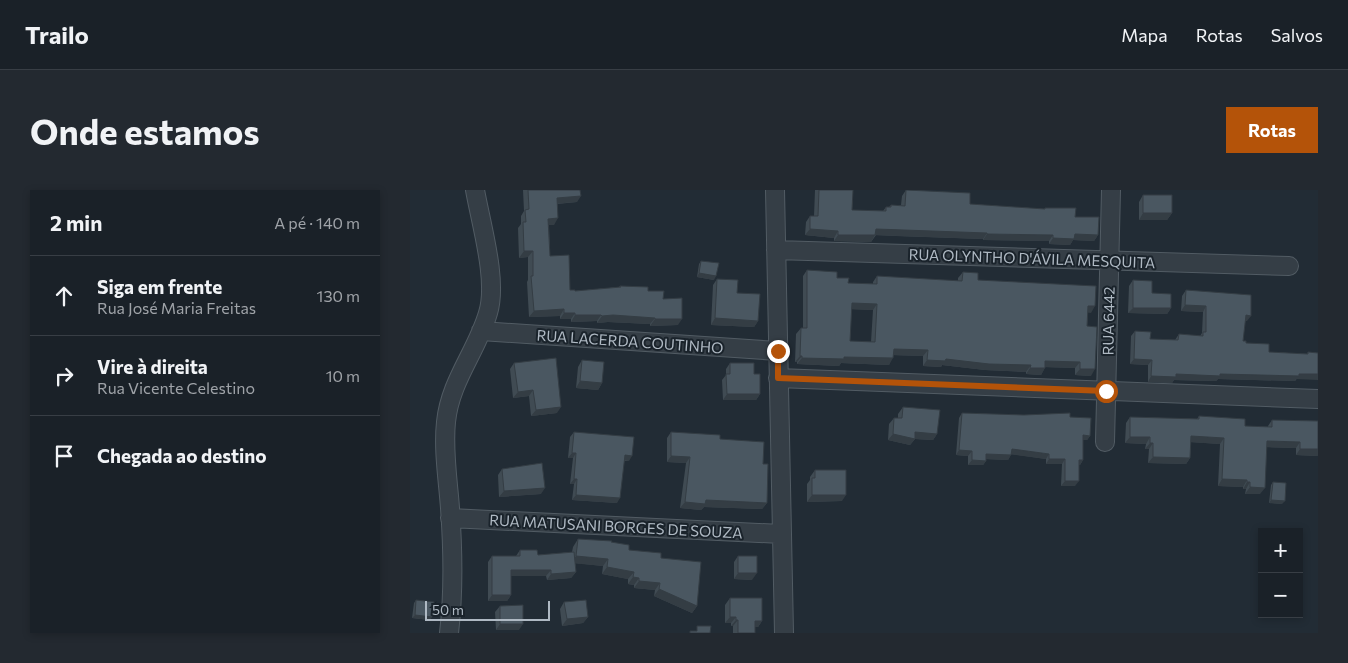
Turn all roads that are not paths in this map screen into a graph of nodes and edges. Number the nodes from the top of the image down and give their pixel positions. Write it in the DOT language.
graph roads {
  1 [pos="475,190"];
  2 [pos="775,190"];
  3 [pos="1111,190"];
  4 [pos="776,250"];
  5 [pos="1109,260"];
  6 [pos="1289,266"];
  7 [pos="481,331"];
  8 [pos="778,351"];
  9 [pos="778,378"];
  10 [pos="1106,391"];
  11 [pos="1318,399"];
  12 [pos="1105,442"];
  13 [pos="450,518"];
  14 [pos="781,534"];
  15 [pos="449,633"];
  16 [pos="784,633"];
  1 -- 7 [label="street"];
  2 -- 4 [label="street"];
  3 -- 5 [label="street, RUA 6442"];
  4 -- 5 [label="street, RUA OLYNTHO D'ÁVILA MESQUITA"];
  4 -- 8 [label="street"];
  5 -- 6 [label="street, RUA OLYNTHO D'ÁVILA MESQUITA"];
  5 -- 10 [label="street, RUA 6442"];
  7 -- 8 [label="street, RUA LACERDA COUTINHO"];
  7 -- 13 [label="street"];
  8 -- 9 [label="street"];
  9 -- 10 [label="street"];
  9 -- 14 [label="street"];
  10 -- 11 [label="street"];
  10 -- 12 [label="street, RUA 6442"];
  13 -- 14 [label="street, RUA MATUSANI BORGES DE SOUZA"];
  13 -- 15 [label="street"];
  14 -- 16 [label="street"];
}
